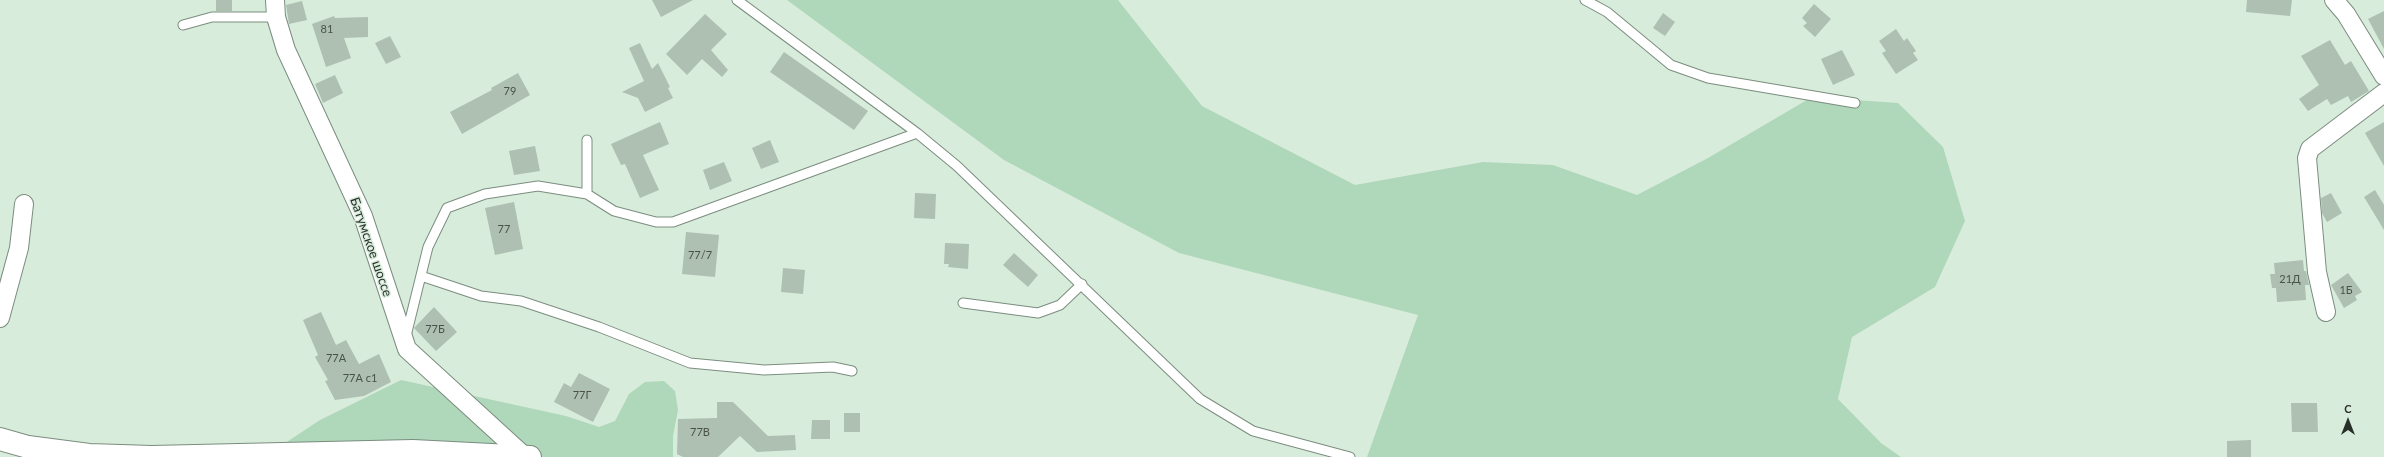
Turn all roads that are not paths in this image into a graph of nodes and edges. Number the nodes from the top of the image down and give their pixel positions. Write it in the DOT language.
graph roads {
  1 [pos="736,0"];
  2 [pos="1585,0"];
  3 [pos="2334,0"];
  4 [pos="276,4"];
  5 [pos="183,25"];
  6 [pos="2384,76"];
  7 [pos="2384,93"];
  8 [pos="1855,103"];
  9 [pos="917,134"];
  10 [pos="587,140"];
  11 [pos="587,194"];
  12 [pos="24,204"];
  13 [pos="421,276"];
  14 [pos="1082,284"];
  15 [pos="963,303"];
  16 [pos="2326,312"];
  17 [pos="0,318"];
  18 [pos="404,343"];
  19 [pos="852,371"];
  20 [pos="0,439"];
  21 [pos="236,456"];
  22 [pos="527,456"];
  23 [pos="1350,457"];
  1 -- 9 [label="lane"];
  2 -- 8 [label="lane"];
  3 -- 6 [label="street"];
  4 -- 5 [label="lane"];
  4 -- 18 [label="street, Батумское шоссе"];
  7 -- 16 [label="street"];
  9 -- 11 [label="lane"];
  9 -- 14 [label="lane"];
  10 -- 11 [label="lane"];
  11 -- 13 [label="lane"];
  12 -- 17 [label="street"];
  13 -- 18 [label="lane"];
  13 -- 19 [label="lane"];
  14 -- 15 [label="lane"];
  14 -- 23 [label="lane"];
  18 -- 22 [label="street, Батумское шоссе"];
  20 -- 21 [label="highway, Батумское шоссе"];
  21 -- 22 [label="highway, Батумское шоссе"];
}
